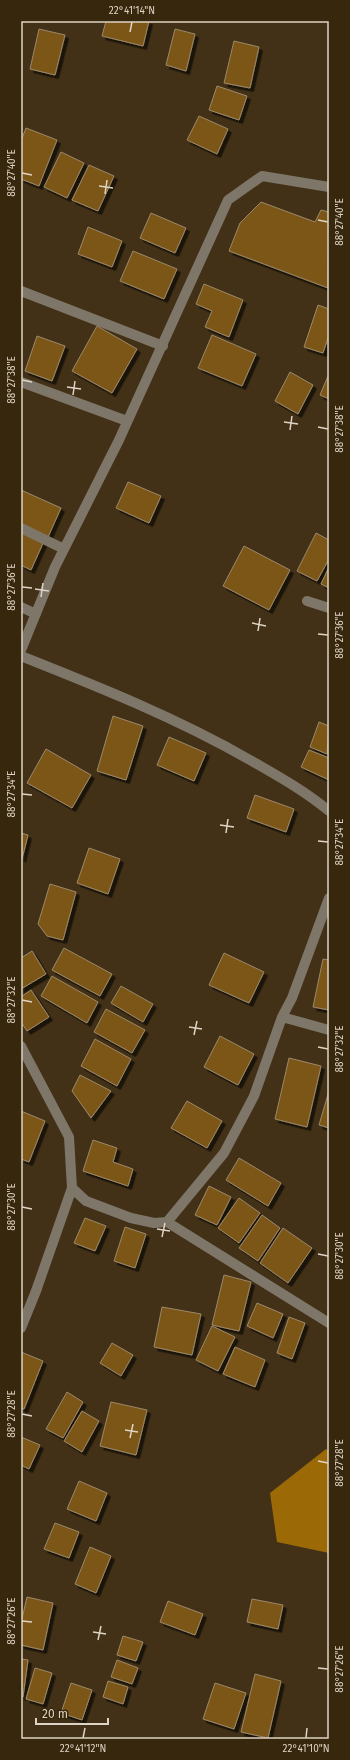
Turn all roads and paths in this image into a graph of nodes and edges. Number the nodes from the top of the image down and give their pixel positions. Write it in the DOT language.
graph roads {
  1 [pos="329,187"];
  2 [pos="21,291"];
  3 [pos="163,346"];
  4 [pos="21,382"];
  5 [pos="127,421"];
  6 [pos="21,528"];
  7 [pos="64,548"];
  8 [pos="307,601"];
  9 [pos="21,607"];
  10 [pos="329,608"];
  11 [pos="36,614"];
  12 [pos="21,650"];
  13 [pos="21,656"];
  14 [pos="329,811"];
  15 [pos="329,898"];
  16 [pos="282,1018"];
  17 [pos="329,1030"];
  18 [pos="21,1046"];
  19 [pos="72,1188"];
  20 [pos="167,1222"];
  21 [pos="329,1323"];
  22 [pos="21,1328"];
  1 -- 3 [label="street"];
  2 -- 3 [label="street"];
  3 -- 5 [label="street"];
  4 -- 5 [label="street"];
  5 -- 7 [label="street"];
  6 -- 7 [label="street"];
  7 -- 11 [label="street"];
  8 -- 10 [label="street"];
  9 -- 11 [label="street"];
  11 -- 12 [label="street"];
  13 -- 14 [label="street"];
  15 -- 16 [label="street"];
  16 -- 17 [label="street"];
  16 -- 20 [label="street"];
  18 -- 19 [label="street"];
  19 -- 20 [label="street"];
  19 -- 22 [label="street"];
  20 -- 21 [label="street"];
}
